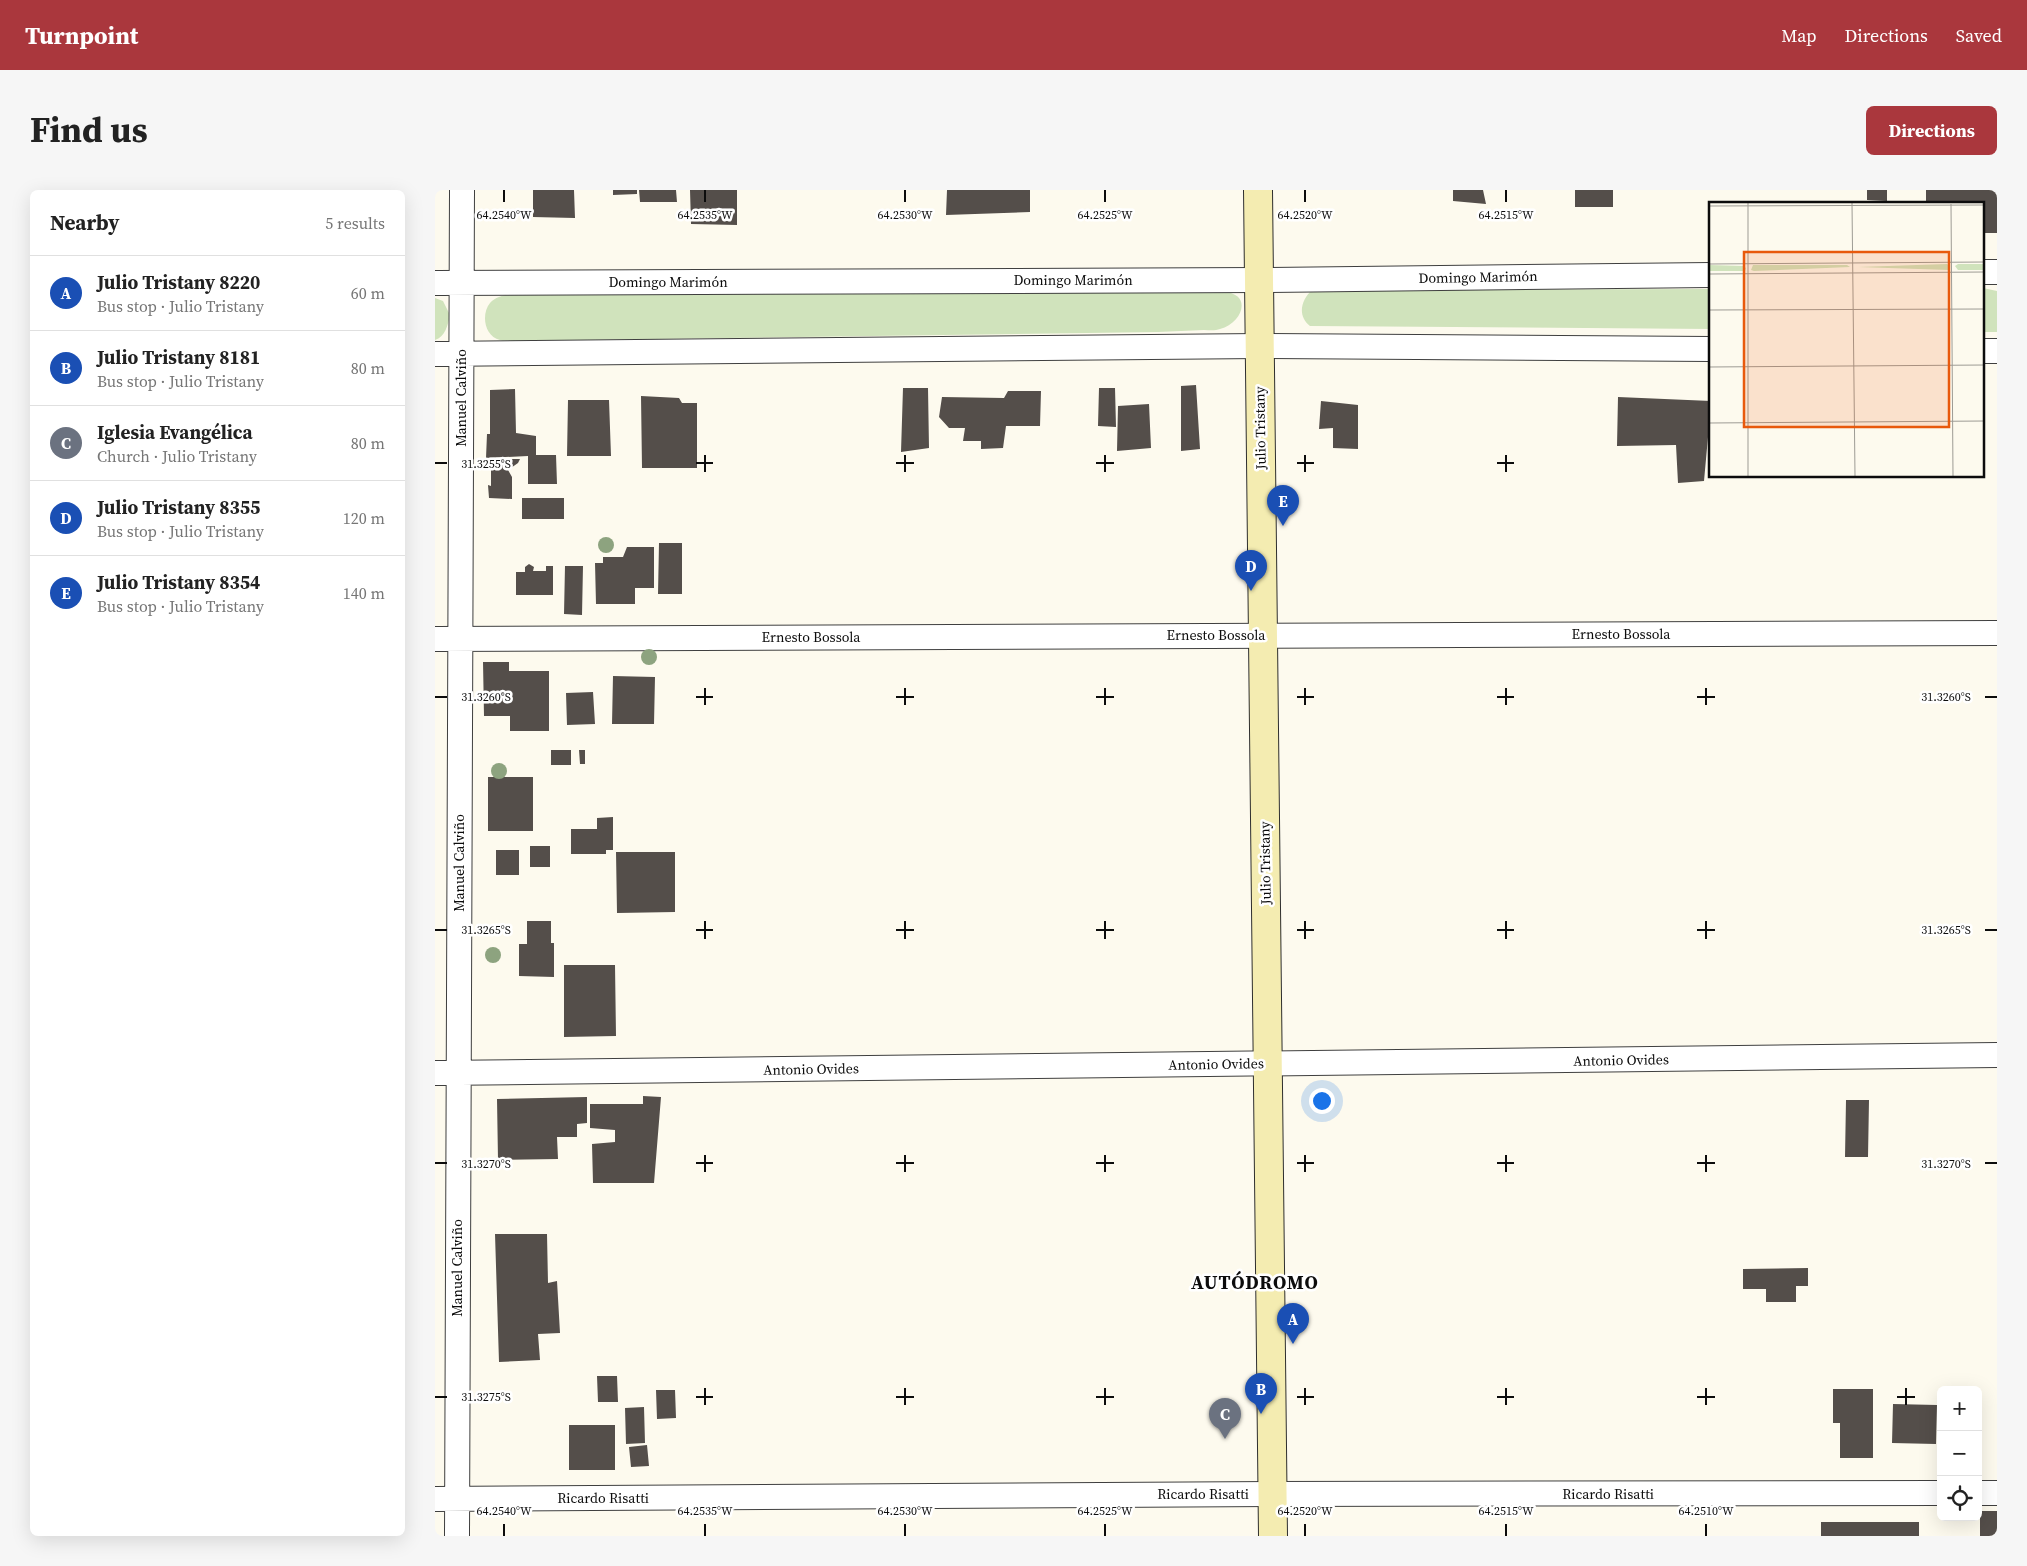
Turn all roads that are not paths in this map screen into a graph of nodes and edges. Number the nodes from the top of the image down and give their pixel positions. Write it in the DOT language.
graph roads {
  1 [pos="462,190"];
  2 [pos="1258,190"];
  3 [pos="1709,275"];
  4 [pos="1259,280"];
  5 [pos="435,282"];
  6 [pos="462,282"];
  7 [pos="1259,346"];
  8 [pos="1709,349"];
  9 [pos="435,354"];
  10 [pos="461,354"];
  11 [pos="1997,633"];
  12 [pos="1263,635"];
  13 [pos="435,638"];
  14 [pos="461,638"];
  15 [pos="1997,1055"];
  16 [pos="1267,1064"];
  17 [pos="435,1073"];
  18 [pos="458,1073"];
  19 [pos="1937,1493"];
  20 [pos="1982,1493"];
  21 [pos="1997,1493"];
  22 [pos="1273,1494"];
  23 [pos="446,1499"];
  24 [pos="457,1536"];
  25 [pos="1273,1536"];
  1 -- 6 [label="street, Manuel Calviño"];
  2 -- 4 [label="main road, Julio Tristany"];
  3 -- 4 [label="street, Domingo Marimón"];
  4 -- 6 [label="street, Domingo Marimón"];
  4 -- 7 [label="main road, Julio Tristany"];
  5 -- 6 [label="street, Domingo Marimón"];
  6 -- 10 [label="street, Manuel Calviño"];
  7 -- 8 [label="street"];
  7 -- 10 [label="street"];
  7 -- 12 [label="main road, Julio Tristany"];
  9 -- 10 [label="street"];
  10 -- 14 [label="street, Manuel Calviño"];
  11 -- 12 [label="street, Ernesto Bossola"];
  12 -- 14 [label="street, Ernesto Bossola"];
  12 -- 16 [label="main road, Julio Tristany"];
  13 -- 14 [label="street, Ernesto Bossola"];
  14 -- 18 [label="street, Manuel Calviño"];
  15 -- 16 [label="street, Antonio Ovides"];
  16 -- 18 [label="street, Antonio Ovides"];
  16 -- 22 [label="main road, Julio Tristany"];
  17 -- 18 [label="street, Antonio Ovides"];
  18 -- 23 [label="street, Manuel Calviño"];
  19 -- 22 [label="street, Ricardo Risatti"];
  20 -- 21 [label="street"];
  22 -- 23 [label="street, Ricardo Risatti"];
  22 -- 25 [label="main road, Julio Tristany"];
  23 -- 24 [label="street, Manuel Calviño"];
}
